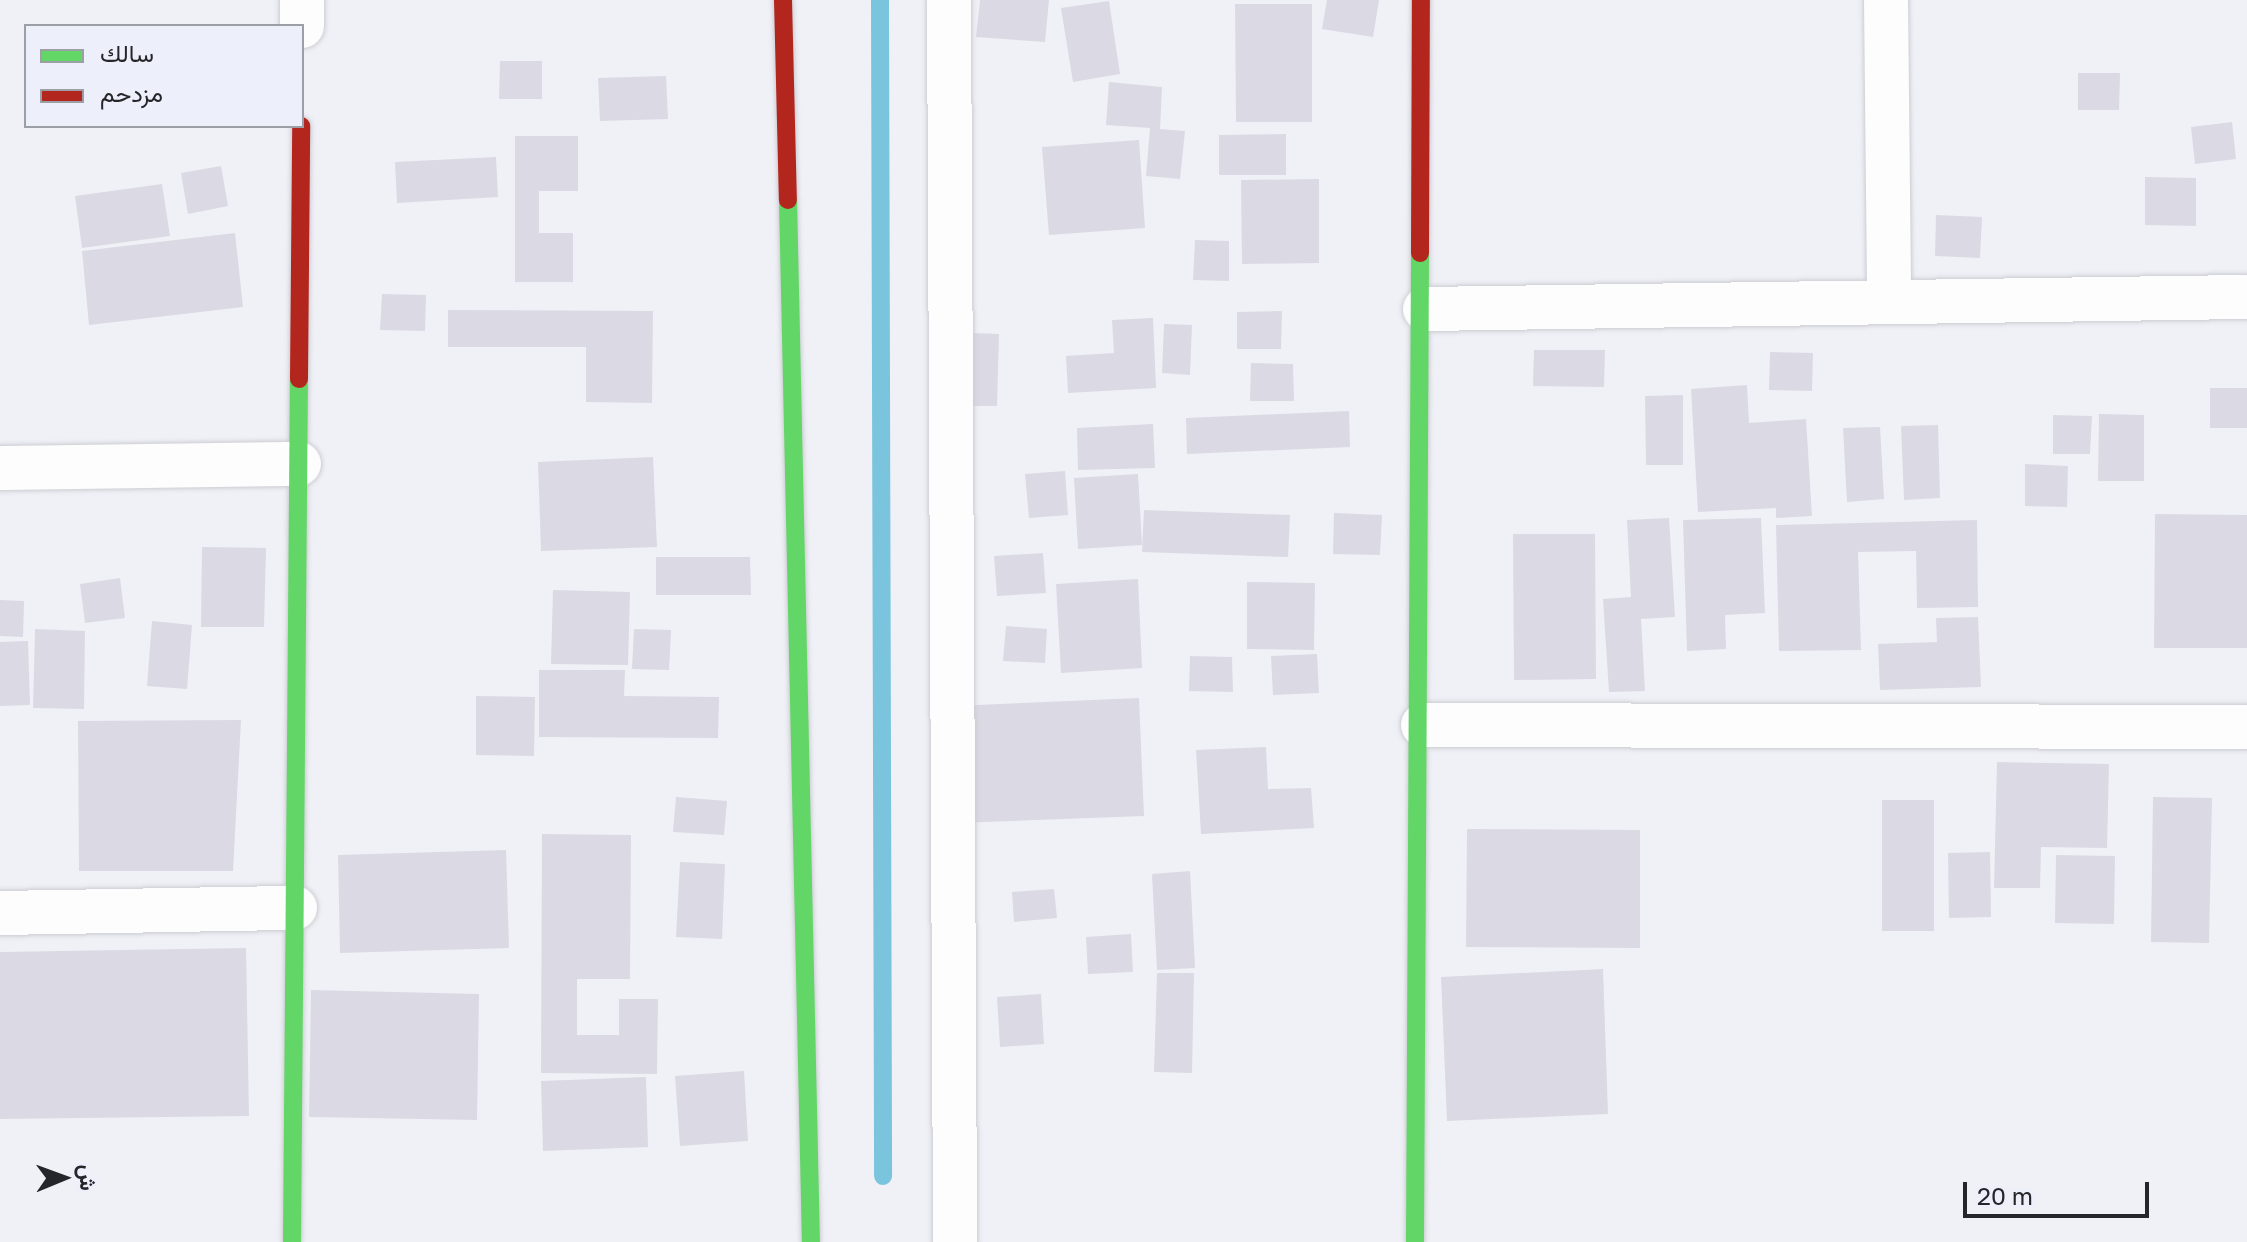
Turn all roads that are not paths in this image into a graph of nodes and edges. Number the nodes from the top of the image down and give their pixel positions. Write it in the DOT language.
graph roads {
  1 [pos="302,0"];
  2 [pos="783,0"];
  3 [pos="949,0"];
  4 [pos="1421,0"];
  5 [pos="1886,0"];
  6 [pos="302,24"];
  7 [pos="301,128"];
  8 [pos="2247,297"];
  9 [pos="1889,301"];
  10 [pos="1425,309"];
  11 [pos="299,464"];
  12 [pos="0,468"];
  13 [pos="1423,725"];
  14 [pos="2247,727"];
  15 [pos="295,908"];
  16 [pos="0,913"];
  17 [pos="292,1242"];
  18 [pos="811,1242"];
  19 [pos="955,1242"];
  20 [pos="1415,1242"];
  1 -- 6 [label="street"];
  2 -- 18 [label="street"];
  3 -- 19 [label="street"];
  4 -- 10 [label="street"];
  5 -- 9 [label="street"];
  7 -- 11 [label="street"];
  8 -- 9 [label="street"];
  9 -- 10 [label="street"];
  10 -- 13 [label="street"];
  11 -- 12 [label="street"];
  11 -- 15 [label="street"];
  13 -- 14 [label="street"];
  13 -- 20 [label="street"];
  15 -- 16 [label="street"];
  15 -- 17 [label="street"];
}
